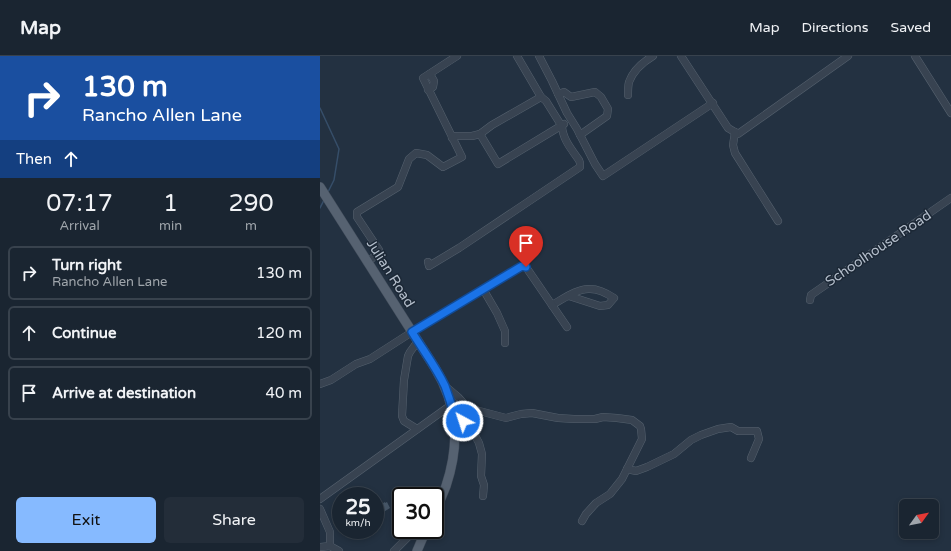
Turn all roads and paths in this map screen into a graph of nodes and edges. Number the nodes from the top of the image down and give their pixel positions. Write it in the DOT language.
graph roads {
  1 [pos="457,56"];
  2 [pos="517,56"];
  3 [pos="539,56"];
  4 [pos="653,56"];
  5 [pos="681,56"];
  6 [pos="848,56"];
  7 [pos="915,56"];
  8 [pos="558,94"];
  9 [pos="628,95"];
  10 [pos="542,97"];
  11 [pos="571,97"];
  12 [pos="713,103"];
  13 [pos="566,110"];
  14 [pos="951,113"];
  15 [pos="571,119"];
  16 [pos="562,125"];
  17 [pos="735,132"];
  18 [pos="480,134"];
  19 [pos="580,135"];
  20 [pos="452,138"];
  21 [pos="320,187"];
  22 [pos="951,198"];
  23 [pos="778,221"];
  24 [pos="367,262"];
  25 [pos="428,262"];
  26 [pos="483,289"];
  27 [pos="569,296"];
  28 [pos="810,300"];
  29 [pos="552,305"];
  30 [pos="567,327"];
  31 [pos="412,332"];
  32 [pos="418,341"];
  33 [pos="505,343"];
  34 [pos="320,384"];
  35 [pos="445,386"];
  36 [pos="451,405"];
  37 [pos="454,417"];
  38 [pos="417,429"];
  39 [pos="751,458"];
  40 [pos="627,469"];
  41 [pos="444,491"];
  42 [pos="483,496"];
  43 [pos="320,499"];
  44 [pos="320,510"];
  45 [pos="582,521"];
  46 [pos="406,539"];
  47 [pos="422,539"];
  48 [pos="330,546"];
  49 [pos="320,547"];
  50 [pos="339,551"];
  51 [pos="394,551"];
  52 [pos="417,551"];
  1 -- 20 [label="street"];
  2 -- 10 [label="street"];
  3 -- 8 [label="street"];
  4 -- 9 [label="street"];
  5 -- 12 [label="street"];
  6 -- 17 [label="street"];
  7 -- 14 [label="street"];
  8 -- 11 [label="street"];
  8 -- 13 [label="street"];
  10 -- 16 [label="street"];
  10 -- 18 [label="street"];
  11 -- 13 [label="street"];
  11 -- 19 [label="street"];
  12 -- 17 [label="street"];
  12 -- 19 [label="street"];
  13 -- 15 [label="street"];
  15 -- 16 [label="street"];
  15 -- 19 [label="street"];
  16 -- 18 [label="street"];
  16 -- 25 [label="street"];
  17 -- 23 [label="street"];
  18 -- 20 [label="street"];
  20 -- 24 [label="street"];
  21 -- 24 [label="main road, Julian Road"];
  22 -- 28 [label="street, Schoolhouse Road"];
  24 -- 31 [label="main road, Julian Road"];
  26 -- 29 [label="street"];
  26 -- 31 [label="street"];
  26 -- 33 [label="street"];
  27 -- 27 [label="street"];
  27 -- 29 [label="street"];
  29 -- 30 [label="street"];
  31 -- 32 [label="main road, Julian Road"];
  31 -- 34 [label="street"];
  32 -- 35 [label="main road, Julian Road"];
  32 -- 38 [label="street"];
  35 -- 36 [label="main road, Julian Road"];
  35 -- 40 [label="street"];
  36 -- 37 [label="main road, Julian Road"];
  36 -- 38 [label="street"];
  37 -- 41 [label="main road, Julian Road"];
  37 -- 42 [label="street"];
  38 -- 43 [label="street"];
  39 -- 40 [label="street"];
  40 -- 45 [label="street"];
  44 -- 48 [label="street"];
  46 -- 51 [label="street"];
  47 -- 52 [label="main road"];
  48 -- 49 [label="street"];
  48 -- 50 [label="street"];
}
